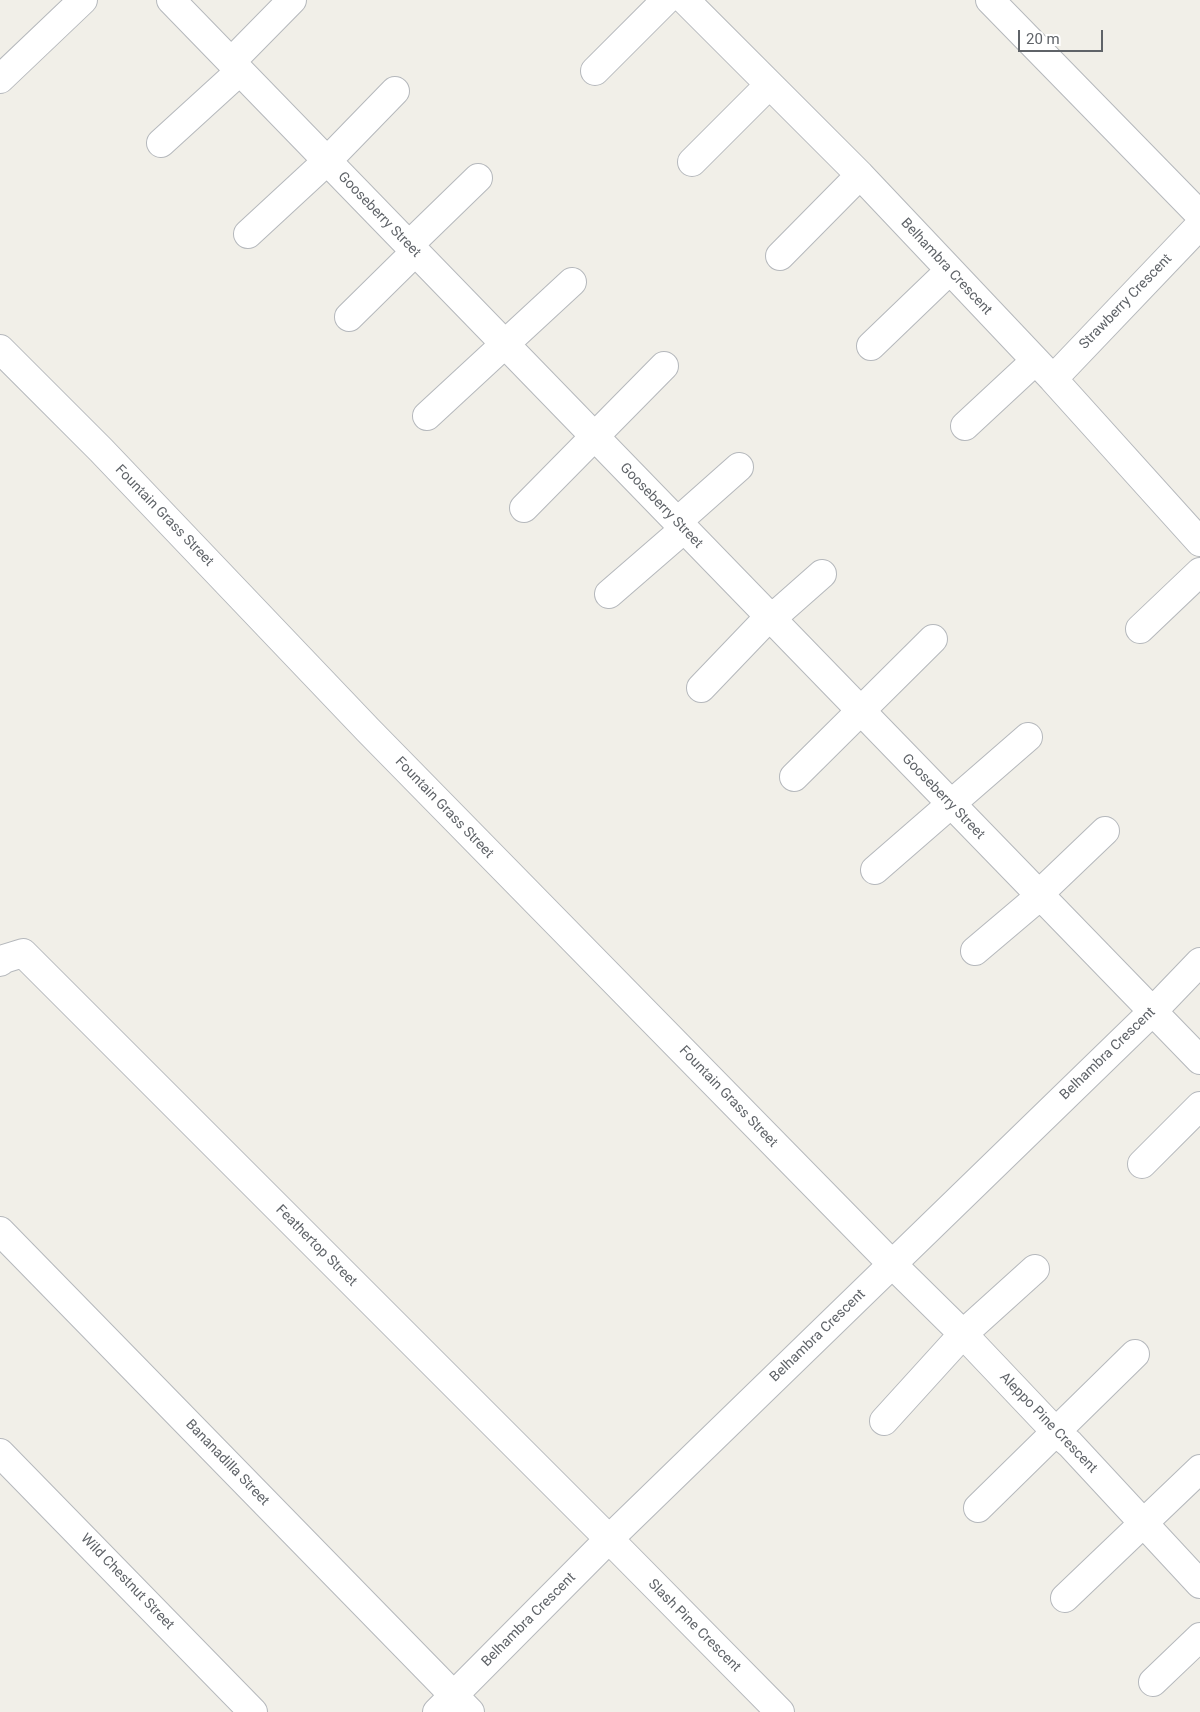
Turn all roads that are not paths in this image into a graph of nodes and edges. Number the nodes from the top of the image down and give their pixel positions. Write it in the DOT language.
graph roads {
  1 [pos="83,0"];
  2 [pos="171,0"];
  3 [pos="292,0"];
  4 [pos="666,0"];
  5 [pos="685,0"];
  6 [pos="990,0"];
  7 [pos="5,65"];
  8 [pos="235,66"];
  9 [pos="595,70"];
  10 [pos="769,85"];
  11 [pos="395,91"];
  12 [pos="161,143"];
  13 [pos="327,161"];
  14 [pos="692,162"];
  15 [pos="860,176"];
  16 [pos="478,178"];
  17 [pos="1200,215"];
  18 [pos="1200,225"];
  19 [pos="248,234"];
  20 [pos="412,248"];
  21 [pos="780,256"];
  22 [pos="950,271"];
  23 [pos="572,282"];
  24 [pos="349,317"];
  25 [pos="505,345"];
  26 [pos="871,346"];
  27 [pos="0,349"];
  28 [pos="664,366"];
  29 [pos="1044,370"];
  30 [pos="427,416"];
  31 [pos="965,426"];
  32 [pos="594,437"];
  33 [pos="739,467"];
  34 [pos="524,508"];
  35 [pos="680,526"];
  36 [pos="1200,542"];
  37 [pos="1200,572"];
  38 [pos="822,574"];
  39 [pos="609,594"];
  40 [pos="770,618"];
  41 [pos="1140,629"];
  42 [pos="933,639"];
  43 [pos="701,688"];
  44 [pos="860,711"];
  45 [pos="1028,738"];
  46 [pos="794,777"];
  47 [pos="950,804"];
  48 [pos="1105,831"];
  49 [pos="875,870"];
  50 [pos="1039,896"];
  51 [pos="975,952"];
  52 [pos="12,958"];
  53 [pos="1200,962"];
  54 [pos="1152,1012"];
  55 [pos="1200,1060"];
  56 [pos="1200,1106"];
  57 [pos="1142,1164"];
  58 [pos="0,1231"];
  59 [pos="892,1264"];
  60 [pos="1035,1269"];
  61 [pos="963,1334"];
  62 [pos="1134,1354"];
  63 [pos="884,1421"];
  64 [pos="1056,1432"];
  65 [pos="0,1453"];
  66 [pos="1200,1470"];
  67 [pos="978,1508"];
  68 [pos="1143,1523"];
  69 [pos="609,1540"];
  70 [pos="1200,1584"];
  71 [pos="1065,1598"];
  72 [pos="1200,1637"];
  73 [pos="1153,1682"];
  74 [pos="453,1707"];
  75 [pos="253,1712"];
  76 [pos="780,1712"];
  1 -- 7 [label="street"];
  2 -- 8 [label="street, Gooseberry Street"];
  3 -- 8 [label="street"];
  4 -- 9 [label="street"];
  5 -- 10 [label="street, Belhambra Crescent"];
  6 -- 17 [label="street"];
  8 -- 12 [label="street"];
  8 -- 13 [label="street, Gooseberry Street"];
  10 -- 14 [label="street"];
  10 -- 15 [label="street, Belhambra Crescent"];
  11 -- 13 [label="street"];
  13 -- 19 [label="street"];
  13 -- 20 [label="street, Gooseberry Street"];
  15 -- 21 [label="street"];
  15 -- 22 [label="street, Belhambra Crescent"];
  16 -- 20 [label="street"];
  18 -- 29 [label="street, Strawberry Crescent"];
  20 -- 24 [label="street"];
  20 -- 25 [label="street, Gooseberry Street"];
  22 -- 26 [label="street"];
  22 -- 29 [label="street, Belhambra Crescent"];
  23 -- 25 [label="street"];
  25 -- 30 [label="street"];
  25 -- 32 [label="street, Gooseberry Street"];
  27 -- 59 [label="street, Fountain Grass Street"];
  28 -- 32 [label="street"];
  29 -- 31 [label="street, Strawberry Crescent"];
  29 -- 36 [label="street, Belhambra Crescent"];
  32 -- 34 [label="street"];
  32 -- 35 [label="street, Gooseberry Street"];
  33 -- 35 [label="street"];
  35 -- 39 [label="street"];
  35 -- 40 [label="street, Gooseberry Street"];
  37 -- 41 [label="street"];
  38 -- 40 [label="street"];
  40 -- 43 [label="street"];
  40 -- 44 [label="street, Gooseberry Street"];
  42 -- 44 [label="street"];
  44 -- 46 [label="street"];
  44 -- 47 [label="street, Gooseberry Street"];
  45 -- 47 [label="street"];
  47 -- 49 [label="street"];
  47 -- 50 [label="street, Gooseberry Street"];
  48 -- 50 [label="street"];
  50 -- 51 [label="street"];
  50 -- 54 [label="street, Gooseberry Street"];
  52 -- 69 [label="street, Feathertop Street"];
  53 -- 54 [label="street, Belhambra Crescent"];
  54 -- 55 [label="street"];
  54 -- 59 [label="street, Belhambra Crescent"];
  56 -- 57 [label="street"];
  58 -- 74 [label="street, Bananadilla Street"];
  59 -- 61 [label="street, Aleppo Pine Crescent"];
  59 -- 69 [label="street, Belhambra Crescent"];
  60 -- 61 [label="street"];
  61 -- 63 [label="street"];
  61 -- 64 [label="street, Aleppo Pine Crescent"];
  62 -- 64 [label="street"];
  64 -- 67 [label="street"];
  64 -- 68 [label="street, Aleppo Pine Crescent"];
  65 -- 75 [label="street, Wild Chestnut Street"];
  66 -- 68 [label="street"];
  68 -- 70 [label="street, Aleppo Pine Crescent"];
  68 -- 71 [label="street"];
  69 -- 74 [label="street, Belhambra Crescent"];
  69 -- 76 [label="street, Slash Pine Crescent"];
  72 -- 73 [label="street"];
}
